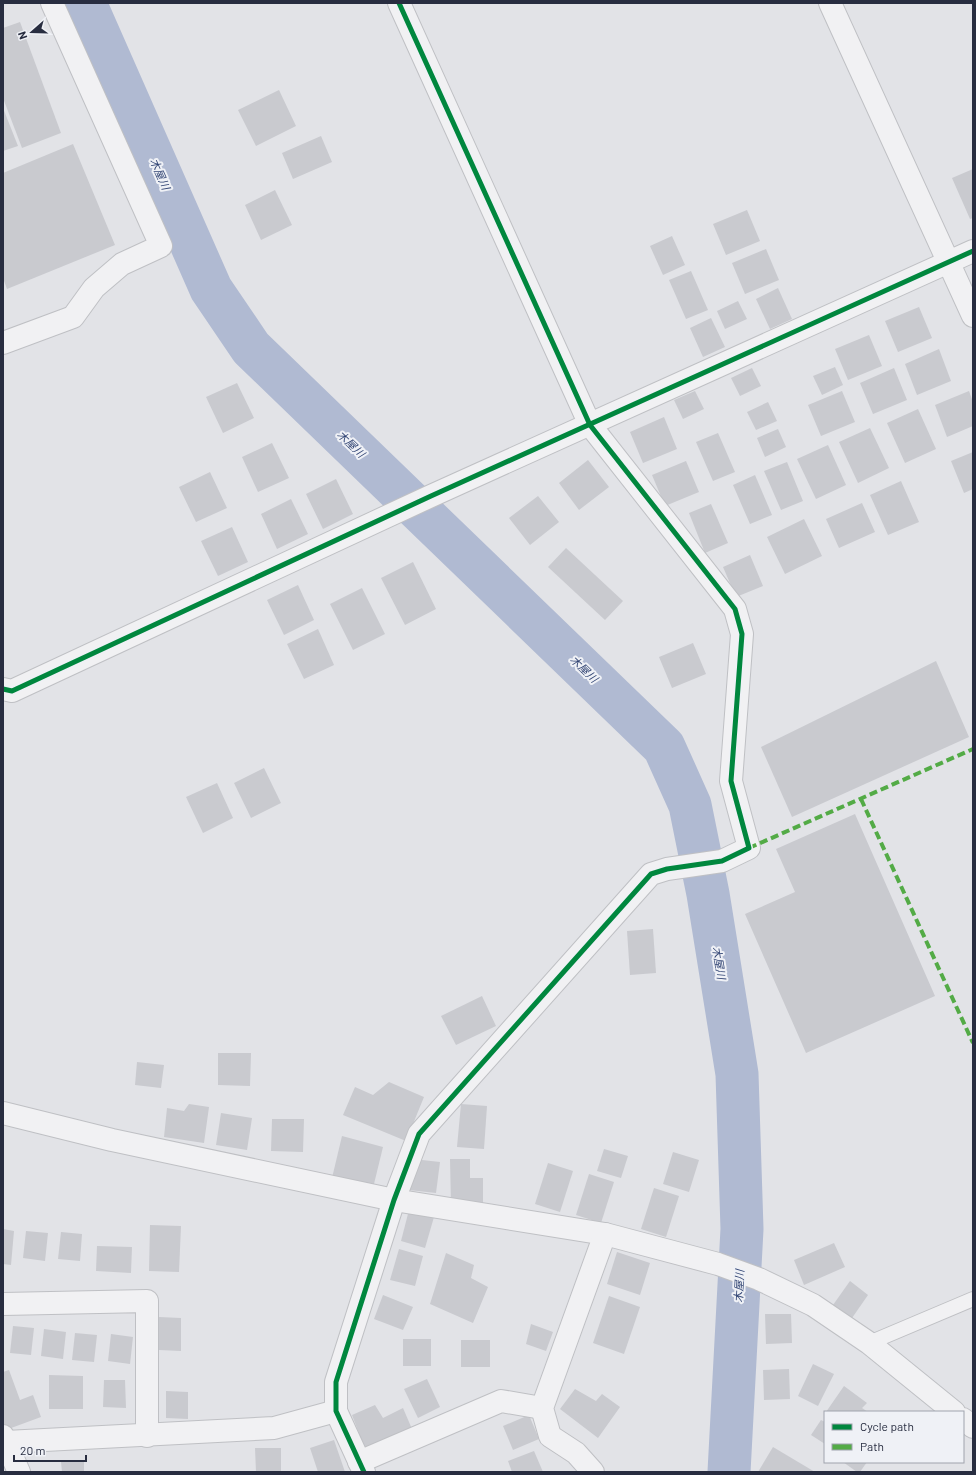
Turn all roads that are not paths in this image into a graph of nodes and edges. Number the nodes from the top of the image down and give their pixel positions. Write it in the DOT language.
graph roads {
  1 [pos="52,3"];
  2 [pos="399,3"];
  3 [pos="830,3"];
  4 [pos="973,251"];
  5 [pos="948,263"];
  6 [pos="973,316"];
  7 [pos="3,343"];
  8 [pos="590,425"];
  9 [pos="3,689"];
  10 [pos="3,1113"];
  11 [pos="394,1200"];
  12 [pos="605,1234"];
  13 [pos="973,1299"];
  14 [pos="3,1304"];
  15 [pos="869,1344"];
  16 [pos="542,1408"];
  17 [pos="336,1411"];
  18 [pos="953,1411"];
  19 [pos="964,1420"];
  20 [pos="973,1427"];
  21 [pos="147,1436"];
  22 [pos="5,1439"];
  23 [pos="362,1467"];
  24 [pos="19,1472"];
  25 [pos="593,1472"];
  1 -- 7 [label="street"];
  2 -- 8 [label="street"];
  3 -- 5 [label="street"];
  4 -- 5 [label="street"];
  5 -- 6 [label="street"];
  5 -- 8 [label="street"];
  8 -- 9 [label="street"];
  8 -- 11 [label="street"];
  10 -- 11 [label="street"];
  11 -- 12 [label="street"];
  11 -- 17 [label="street"];
  12 -- 15 [label="street"];
  12 -- 16 [label="street"];
  13 -- 15 [label="lane"];
  14 -- 21 [label="street"];
  15 -- 18 [label="street"];
  16 -- 23 [label="street"];
  16 -- 25 [label="street"];
  17 -- 21 [label="street"];
  17 -- 23 [label="street"];
  19 -- 20 [label="street"];
  21 -- 22 [label="street"];
  22 -- 24 [label="street"];
}
